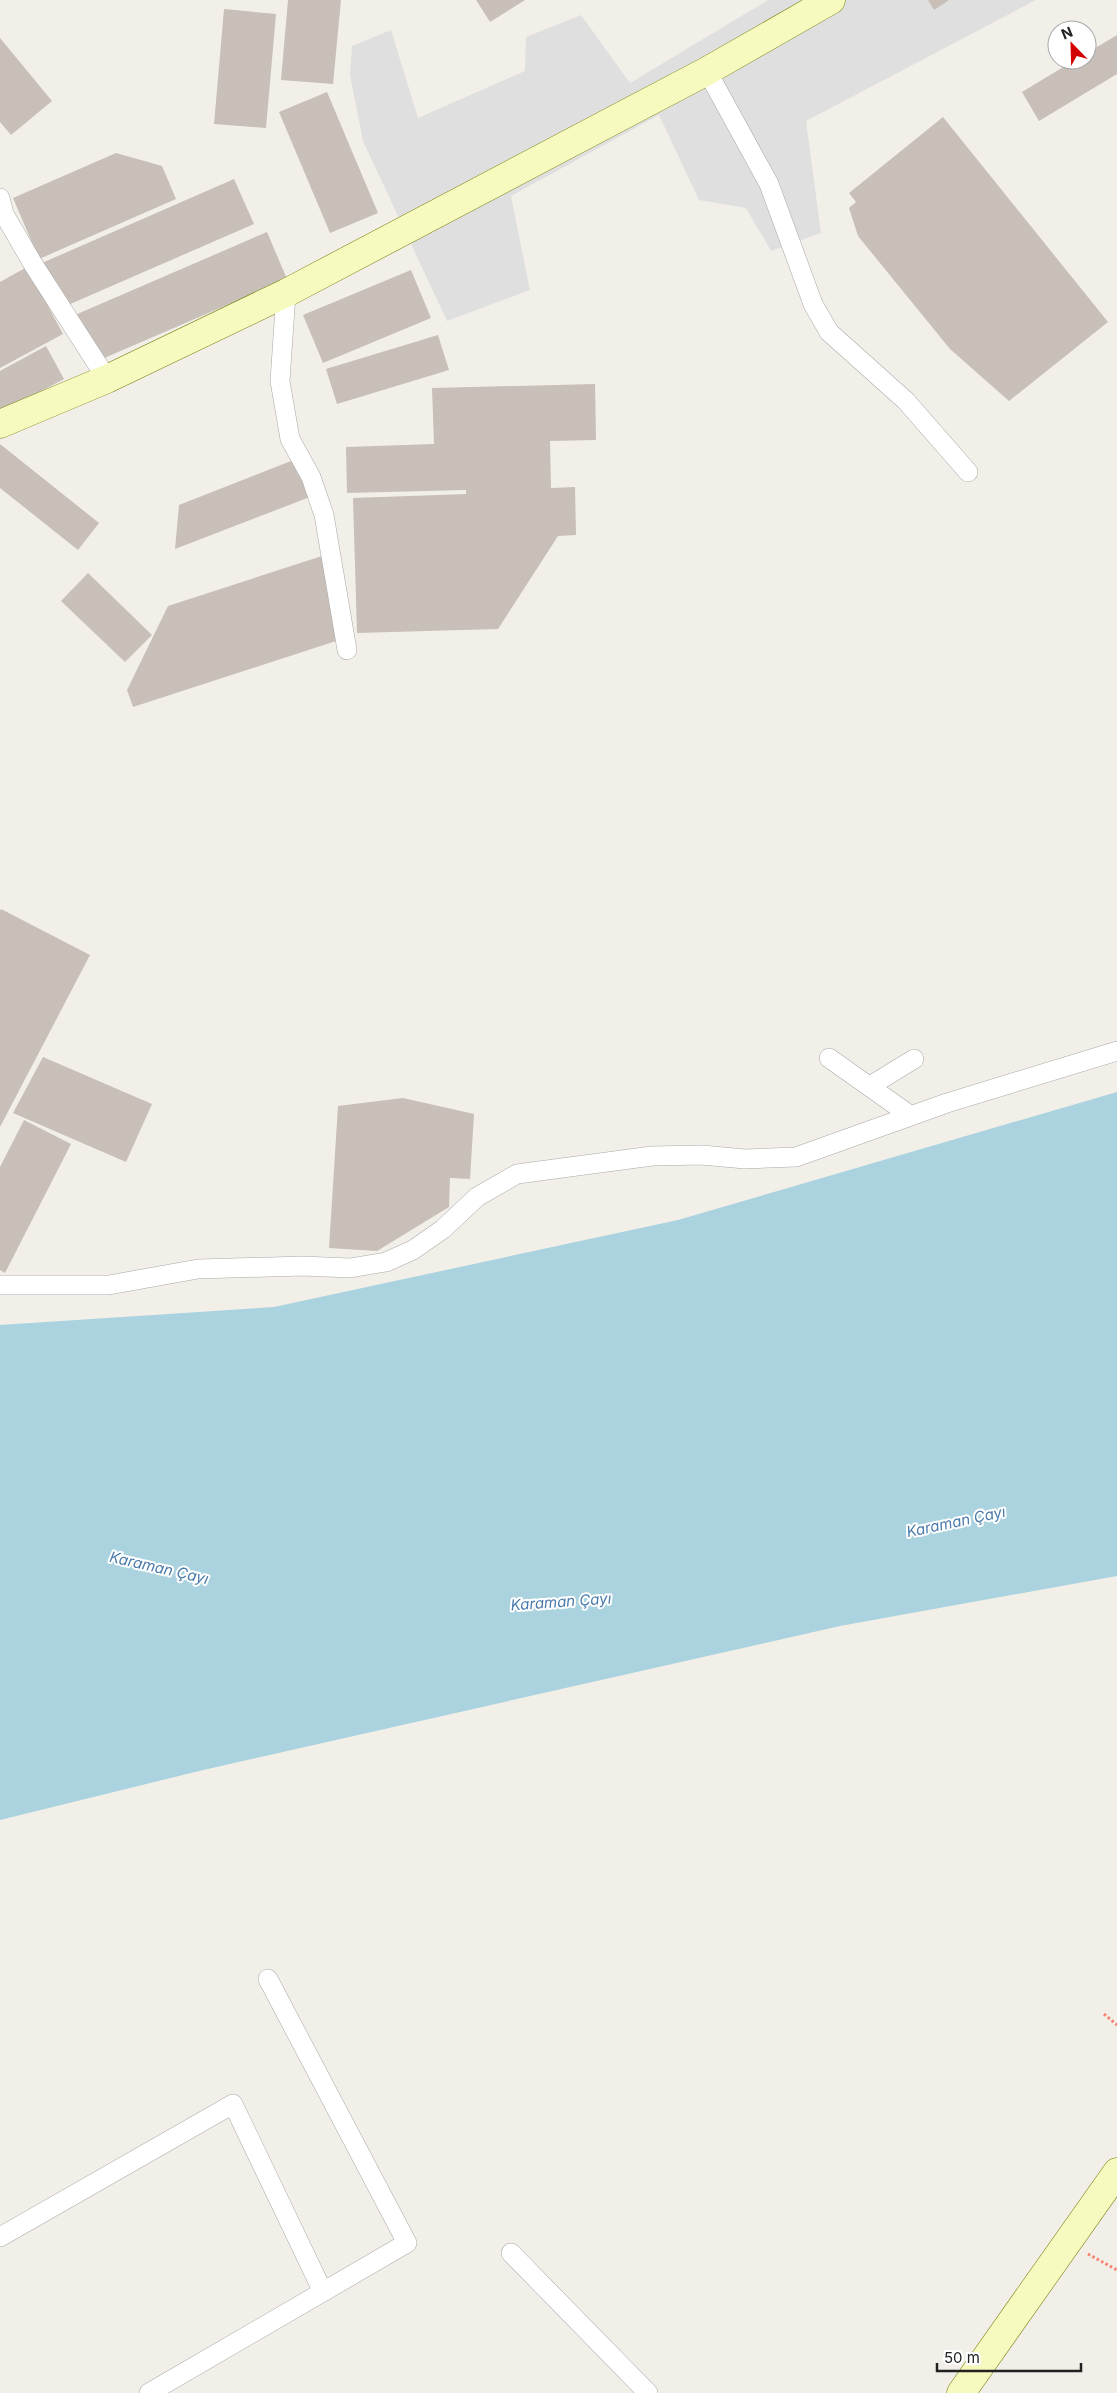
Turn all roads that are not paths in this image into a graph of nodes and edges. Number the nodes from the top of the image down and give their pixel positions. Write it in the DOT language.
graph roads {
  1 [pos="831,0"];
  2 [pos="707,71"];
  3 [pos="0,198"];
  4 [pos="286,293"];
  5 [pos="107,379"];
  6 [pos="0,424"];
  7 [pos="968,472"];
  8 [pos="347,650"];
  9 [pos="1117,1050"];
  10 [pos="829,1058"];
  11 [pos="914,1059"];
  12 [pos="870,1086"];
  13 [pos="911,1116"];
  14 [pos="0,1286"];
  15 [pos="268,1979"];
  16 [pos="1117,2172"];
  17 [pos="0,2237"];
  18 [pos="511,2252"];
  19 [pos="322,2292"];
  20 [pos="149,2393"];
  21 [pos="648,2393"];
  22 [pos="961,2393"];
  1 -- 2 [label="street"];
  2 -- 4 [label="street"];
  2 -- 7 [label="street"];
  3 -- 5 [label="street"];
  4 -- 5 [label="street"];
  4 -- 8 [label="street"];
  5 -- 6 [label="street"];
  9 -- 13 [label="street"];
  10 -- 12 [label="street"];
  11 -- 12 [label="street"];
  12 -- 13 [label="street"];
  13 -- 14 [label="street"];
  15 -- 19 [label="street"];
  16 -- 22 [label="street"];
  17 -- 19 [label="street"];
  18 -- 21 [label="street"];
  19 -- 20 [label="street"];
}
